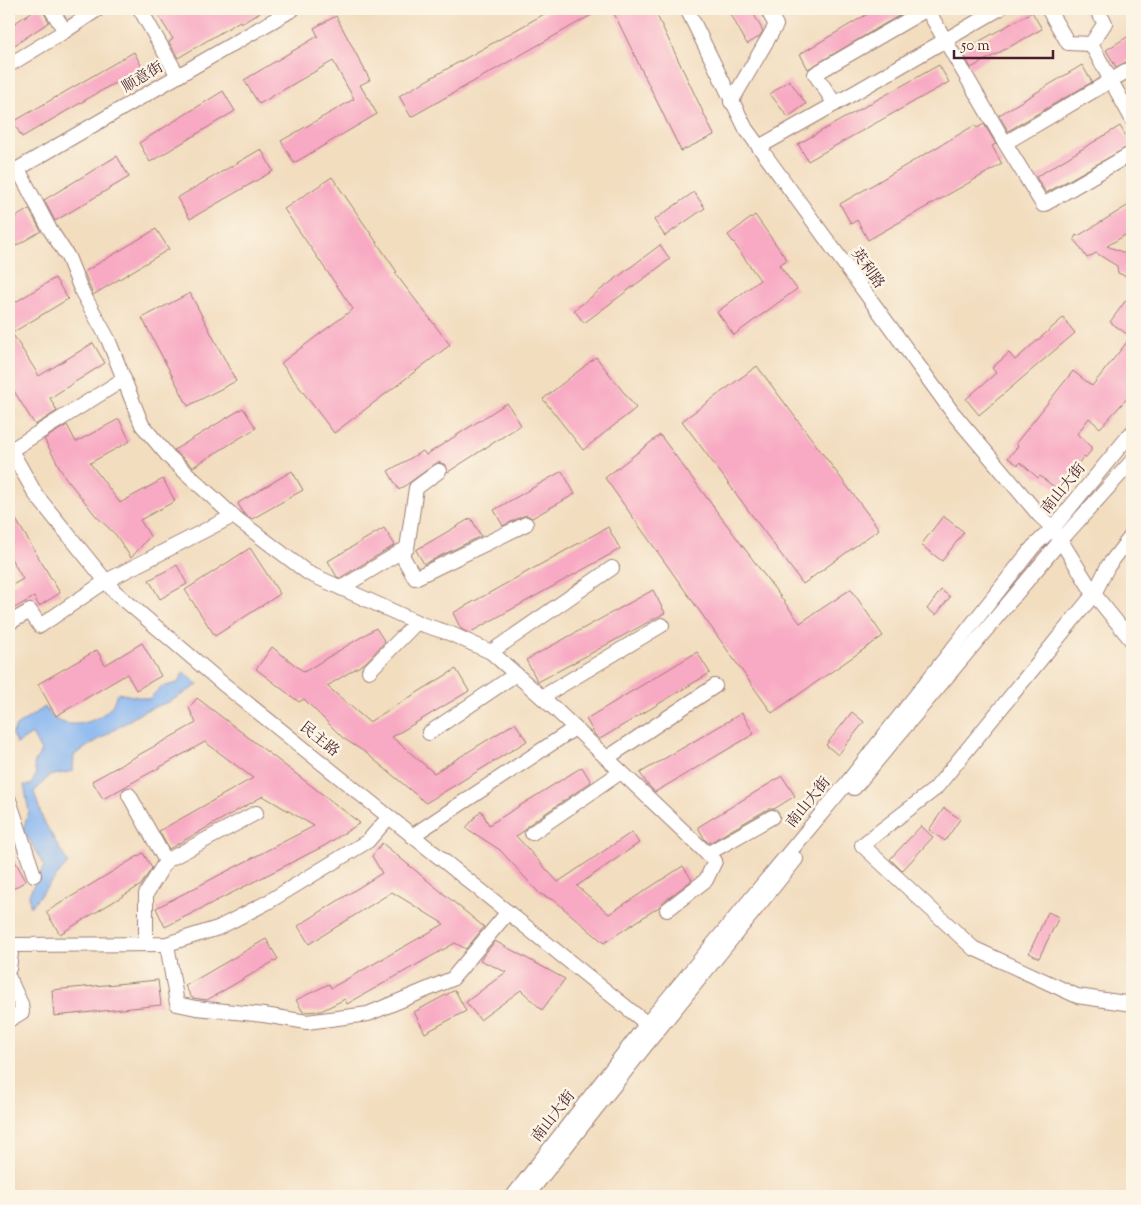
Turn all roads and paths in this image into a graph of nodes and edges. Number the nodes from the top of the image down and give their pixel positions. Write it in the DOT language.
graph roads {
  1 [pos="51,9"];
  2 [pos="98,9"];
  3 [pos="140,9"];
  4 [pos="293,9"];
  5 [pos="687,9"];
  6 [pos="767,9"];
  7 [pos="927,9"];
  8 [pos="999,9"];
  9 [pos="1048,9"];
  10 [pos="1096,9"];
  11 [pos="65,31"];
  12 [pos="945,40"];
  13 [pos="1091,44"];
  14 [pos="9,65"];
  15 [pos="1132,68"];
  16 [pos="178,76"];
  17 [pos="1111,80"];
  18 [pos="732,102"];
  19 [pos="835,104"];
  20 [pos="1132,119"];
  21 [pos="1005,143"];
  22 [pos="759,147"];
  23 [pos="1132,152"];
  24 [pos="13,171"];
  25 [pos="124,379"];
  26 [pos="1132,432"];
  27 [pos="10,449"];
  28 [pos="1132,461"];
  29 [pos="439,472"];
  30 [pos="233,516"];
  31 [pos="526,524"];
  32 [pos="1053,528"];
  33 [pos="1132,535"];
  34 [pos="1061,540"];
  35 [pos="400,552"];
  36 [pos="612,568"];
  37 [pos="106,581"];
  38 [pos="341,588"];
  39 [pos="1094,594"];
  40 [pos="417,622"];
  41 [pos="9,623"];
  42 [pos="662,625"];
  43 [pos="1132,641"];
  44 [pos="491,652"];
  45 [pos="369,671"];
  46 [pos="516,674"];
  47 [pos="715,686"];
  48 [pos="542,697"];
  49 [pos="575,728"];
  50 [pos="429,733"];
  51 [pos="607,758"];
  52 [pos="622,772"];
  53 [pos="129,795"];
  54 [pos="9,800"];
  55 [pos="256,813"];
  56 [pos="772,816"];
  57 [pos="389,817"];
  58 [pos="12,821"];
  59 [pos="532,833"];
  60 [pos="412,836"];
  61 [pos="707,854"];
  62 [pos="166,861"];
  63 [pos="34,874"];
  64 [pos="667,910"];
  65 [pos="508,912"];
  66 [pos="146,944"];
  67 [pos="167,944"];
  68 [pos="10,945"];
  69 [pos="9,968"];
  70 [pos="9,978"];
  71 [pos="1132,1004"];
  72 [pos="9,1020"];
  73 [pos="646,1026"];
  74 [pos="513,1196"];
  75 [pos="527,1196"];
  1 -- 11 [label="street"];
  2 -- 11 [label="street"];
  3 -- 16 [label="street"];
  4 -- 16 [label="street, 顺意街"];
  5 -- 18 [label="street, 英利路"];
  6 -- 18 [label="street"];
  7 -- 12 [label="street"];
  7 -- 19 [label="street"];
  8 -- 12 [label="street"];
  9 -- 13 [label="street"];
  10 -- 13 [label="street"];
  11 -- 14 [label="street"];
  12 -- 19 [label="street"];
  12 -- 21 [label="street"];
  13 -- 17 [label="street"];
  15 -- 17 [label="street"];
  16 -- 24 [label="street, 顺意街"];
  17 -- 20 [label="street"];
  17 -- 21 [label="street"];
  18 -- 22 [label="street, 英利路"];
  19 -- 22 [label="street"];
  21 -- 23 [label="street"];
  22 -- 32 [label="street, 英利路"];
  24 -- 25 [label="street"];
  25 -- 27 [label="street"];
  25 -- 30 [label="street"];
  26 -- 32 [label="street, 南山大街"];
  27 -- 37 [label="street, 民主路"];
  28 -- 34 [label="street, 南山大街"];
  29 -- 35 [label="street"];
  30 -- 37 [label="street"];
  30 -- 38 [label="street"];
  31 -- 35 [label="street"];
  32 -- 34 [label="street, 英利路"];
  32 -- 73 [label="street, 南山大街"];
  33 -- 39 [label="street"];
  34 -- 39 [label="street, 英利路"];
  34 -- 75 [label="street, 南山大街"];
  35 -- 38 [label="street"];
  36 -- 44 [label="street"];
  37 -- 41 [label="street"];
  37 -- 57 [label="street, 民主路"];
  38 -- 40 [label="street"];
  39 -- 43 [label="street, 英利路"];
  39 -- 71 [label="street"];
  40 -- 44 [label="street"];
  40 -- 45 [label="street"];
  42 -- 48 [label="street"];
  44 -- 46 [label="street"];
  46 -- 48 [label="street"];
  46 -- 50 [label="street"];
  47 -- 51 [label="street"];
  48 -- 49 [label="street"];
  49 -- 51 [label="street"];
  49 -- 60 [label="street"];
  51 -- 52 [label="street"];
  52 -- 59 [label="street"];
  52 -- 61 [label="street"];
  53 -- 62 [label="street"];
  54 -- 58 [label="street"];
  55 -- 62 [label="street"];
  56 -- 61 [label="street"];
  57 -- 60 [label="street, 民主路"];
  57 -- 67 [label="street"];
  58 -- 63 [label="street"];
  60 -- 65 [label="street, 民主路"];
  61 -- 64 [label="street"];
  62 -- 66 [label="street"];
  65 -- 67 [label="street"];
  65 -- 73 [label="street, 民主路"];
  66 -- 67 [label="street"];
  66 -- 68 [label="street"];
  68 -- 69 [label="street"];
  70 -- 72 [label="street"];
  73 -- 74 [label="street, 南山大街"];
}
